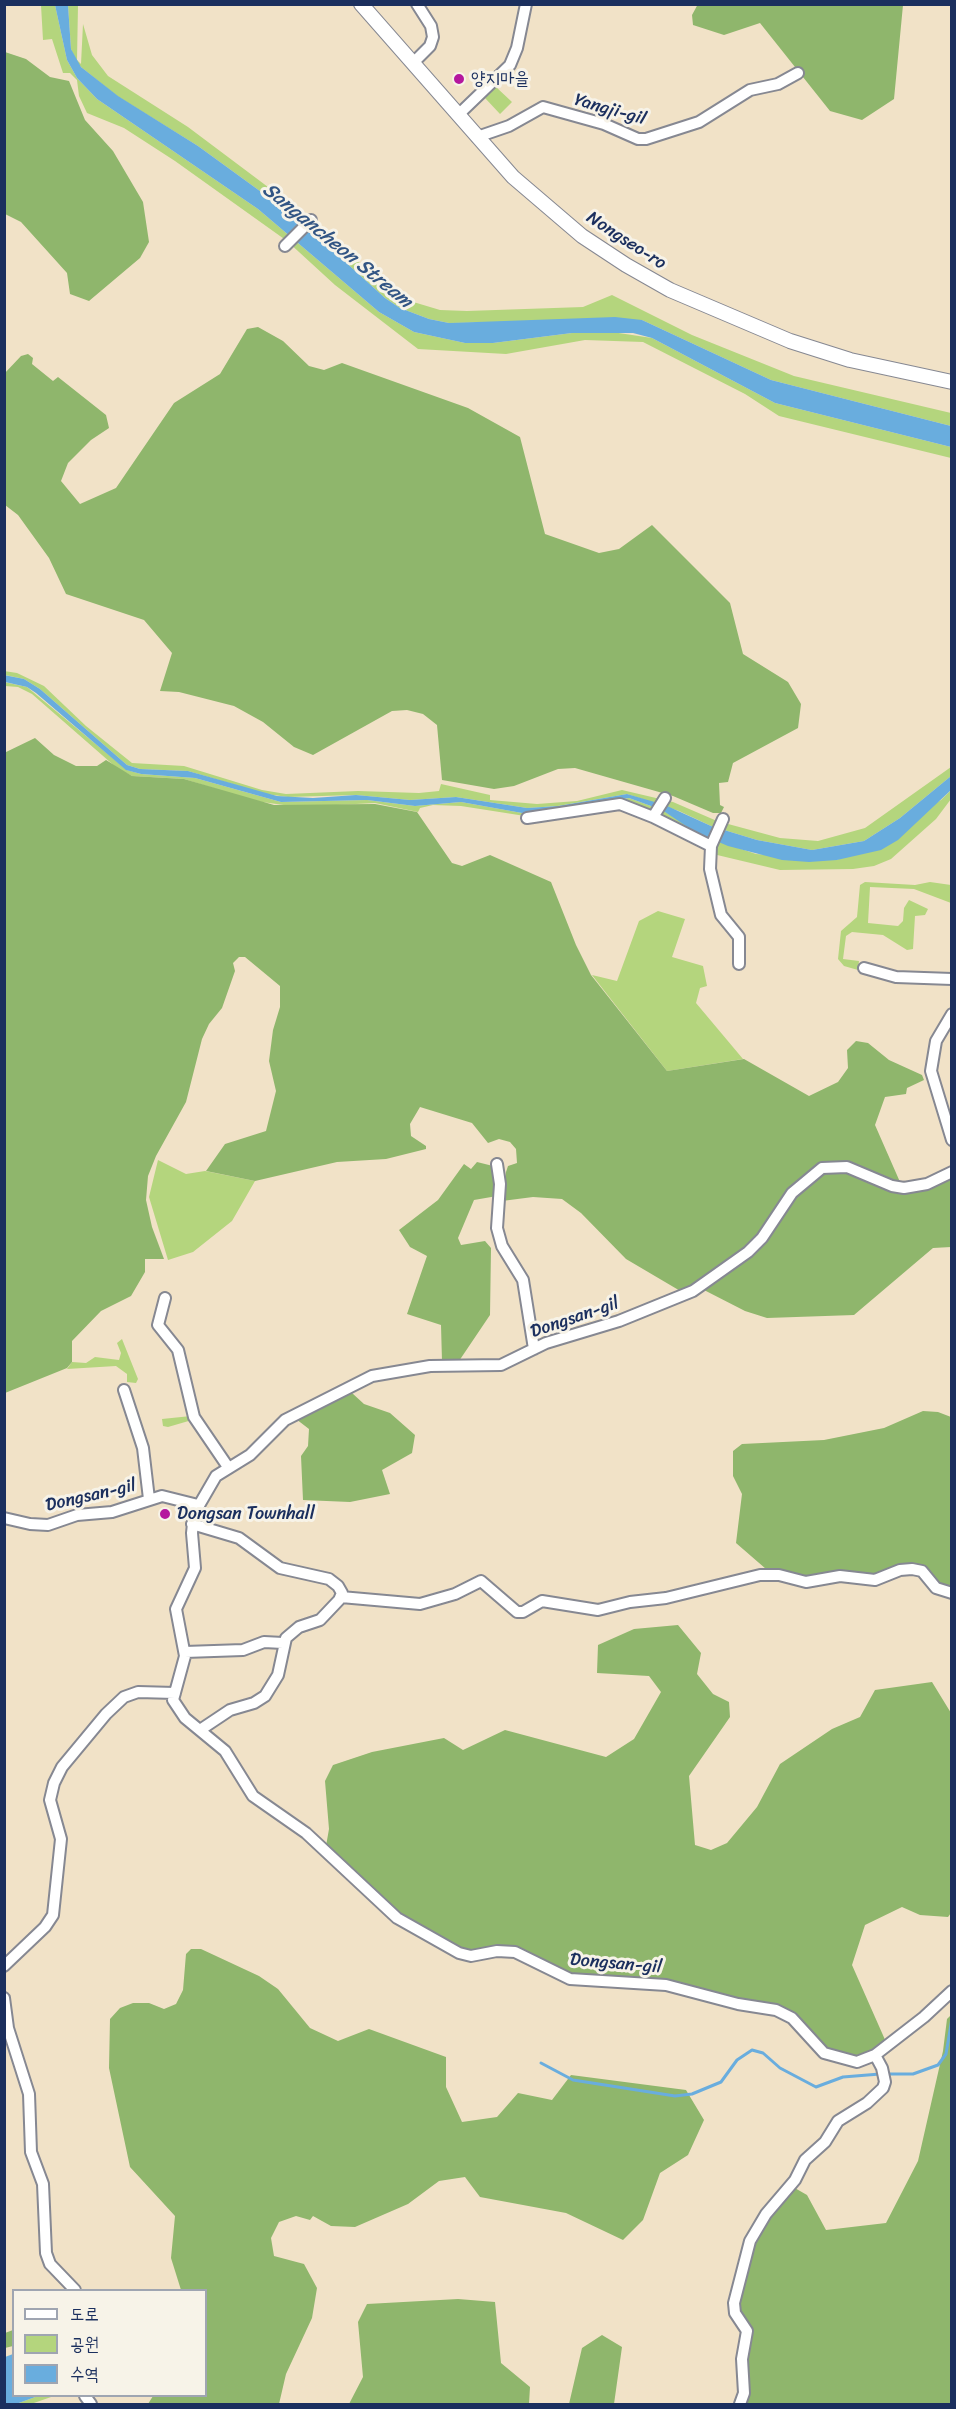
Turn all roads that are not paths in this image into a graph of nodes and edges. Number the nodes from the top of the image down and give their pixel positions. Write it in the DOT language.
graph roads {
  1 [pos="361,4"];
  2 [pos="417,4"];
  3 [pos="526,4"];
  4 [pos="413,63"];
  5 [pos="798,73"];
  6 [pos="458,115"];
  7 [pos="477,137"];
  8 [pos="311,220"];
  9 [pos="287,244"];
  10 [pos="951,384"];
  11 [pos="664,799"];
  12 [pos="654,815"];
  13 [pos="527,818"];
  14 [pos="722,820"];
  15 [pos="711,845"];
  16 [pos="740,964"];
  17 [pos="864,968"];
  18 [pos="951,979"];
  19 [pos="951,1014"];
  20 [pos="951,1140"];
  21 [pos="497,1164"];
  22 [pos="951,1172"];
  23 [pos="165,1298"];
  24 [pos="534,1348"];
  25 [pos="124,1390"];
  26 [pos="228,1467"];
  27 [pos="149,1499"];
  28 [pos="198,1505"];
  29 [pos="4,1518"];
  30 [pos="192,1524"];
  31 [pos="951,1593"];
  32 [pos="341,1597"];
  33 [pos="283,1643"];
  34 [pos="185,1652"];
  35 [pos="175,1693"];
  36 [pos="200,1730"];
  37 [pos="4,1966"];
  38 [pos="951,1991"];
  39 [pos="4,1998"];
  40 [pos="5,2019"];
  41 [pos="875,2055"];
  42 [pos="74,2289"];
  43 [pos="740,2404"];
  1 -- 4 [label="street, Nongseo-ro"];
  2 -- 4 [label="street"];
  3 -- 6 [label="street"];
  4 -- 6 [label="street, Nongseo-ro"];
  5 -- 7 [label="street, Yangji-gil"];
  6 -- 7 [label="street, Nongseo-ro"];
  7 -- 10 [label="street, Nongseo-ro"];
  8 -- 9 [label="street"];
  11 -- 12 [label="street"];
  12 -- 13 [label="street"];
  12 -- 15 [label="street"];
  14 -- 15 [label="street"];
  15 -- 16 [label="street"];
  17 -- 18 [label="street"];
  19 -- 20 [label="street"];
  21 -- 24 [label="street"];
  22 -- 24 [label="street, Dongsan-gil"];
  23 -- 26 [label="street"];
  24 -- 26 [label="street, Dongsan-gil"];
  25 -- 27 [label="street, Dongsan-gil"];
  26 -- 28 [label="street, Dongsan-gil"];
  27 -- 28 [label="street, Dongsan-gil"];
  27 -- 29 [label="street, Dongsan-gil"];
  28 -- 30 [label="street, Dongsan-gil"];
  30 -- 32 [label="street"];
  30 -- 34 [label="street, Dongsan-gil"];
  31 -- 32 [label="street"];
  32 -- 33 [label="street"];
  33 -- 34 [label="street"];
  33 -- 36 [label="street"];
  34 -- 35 [label="street, Dongsan-gil"];
  35 -- 36 [label="street, Dongsan-gil"];
  35 -- 37 [label="street"];
  36 -- 41 [label="street, Dongsan-gil"];
  38 -- 41 [label="street, Dongsan-gil"];
  39 -- 40 [label="street"];
  40 -- 42 [label="street"];
  41 -- 43 [label="street"];
}
